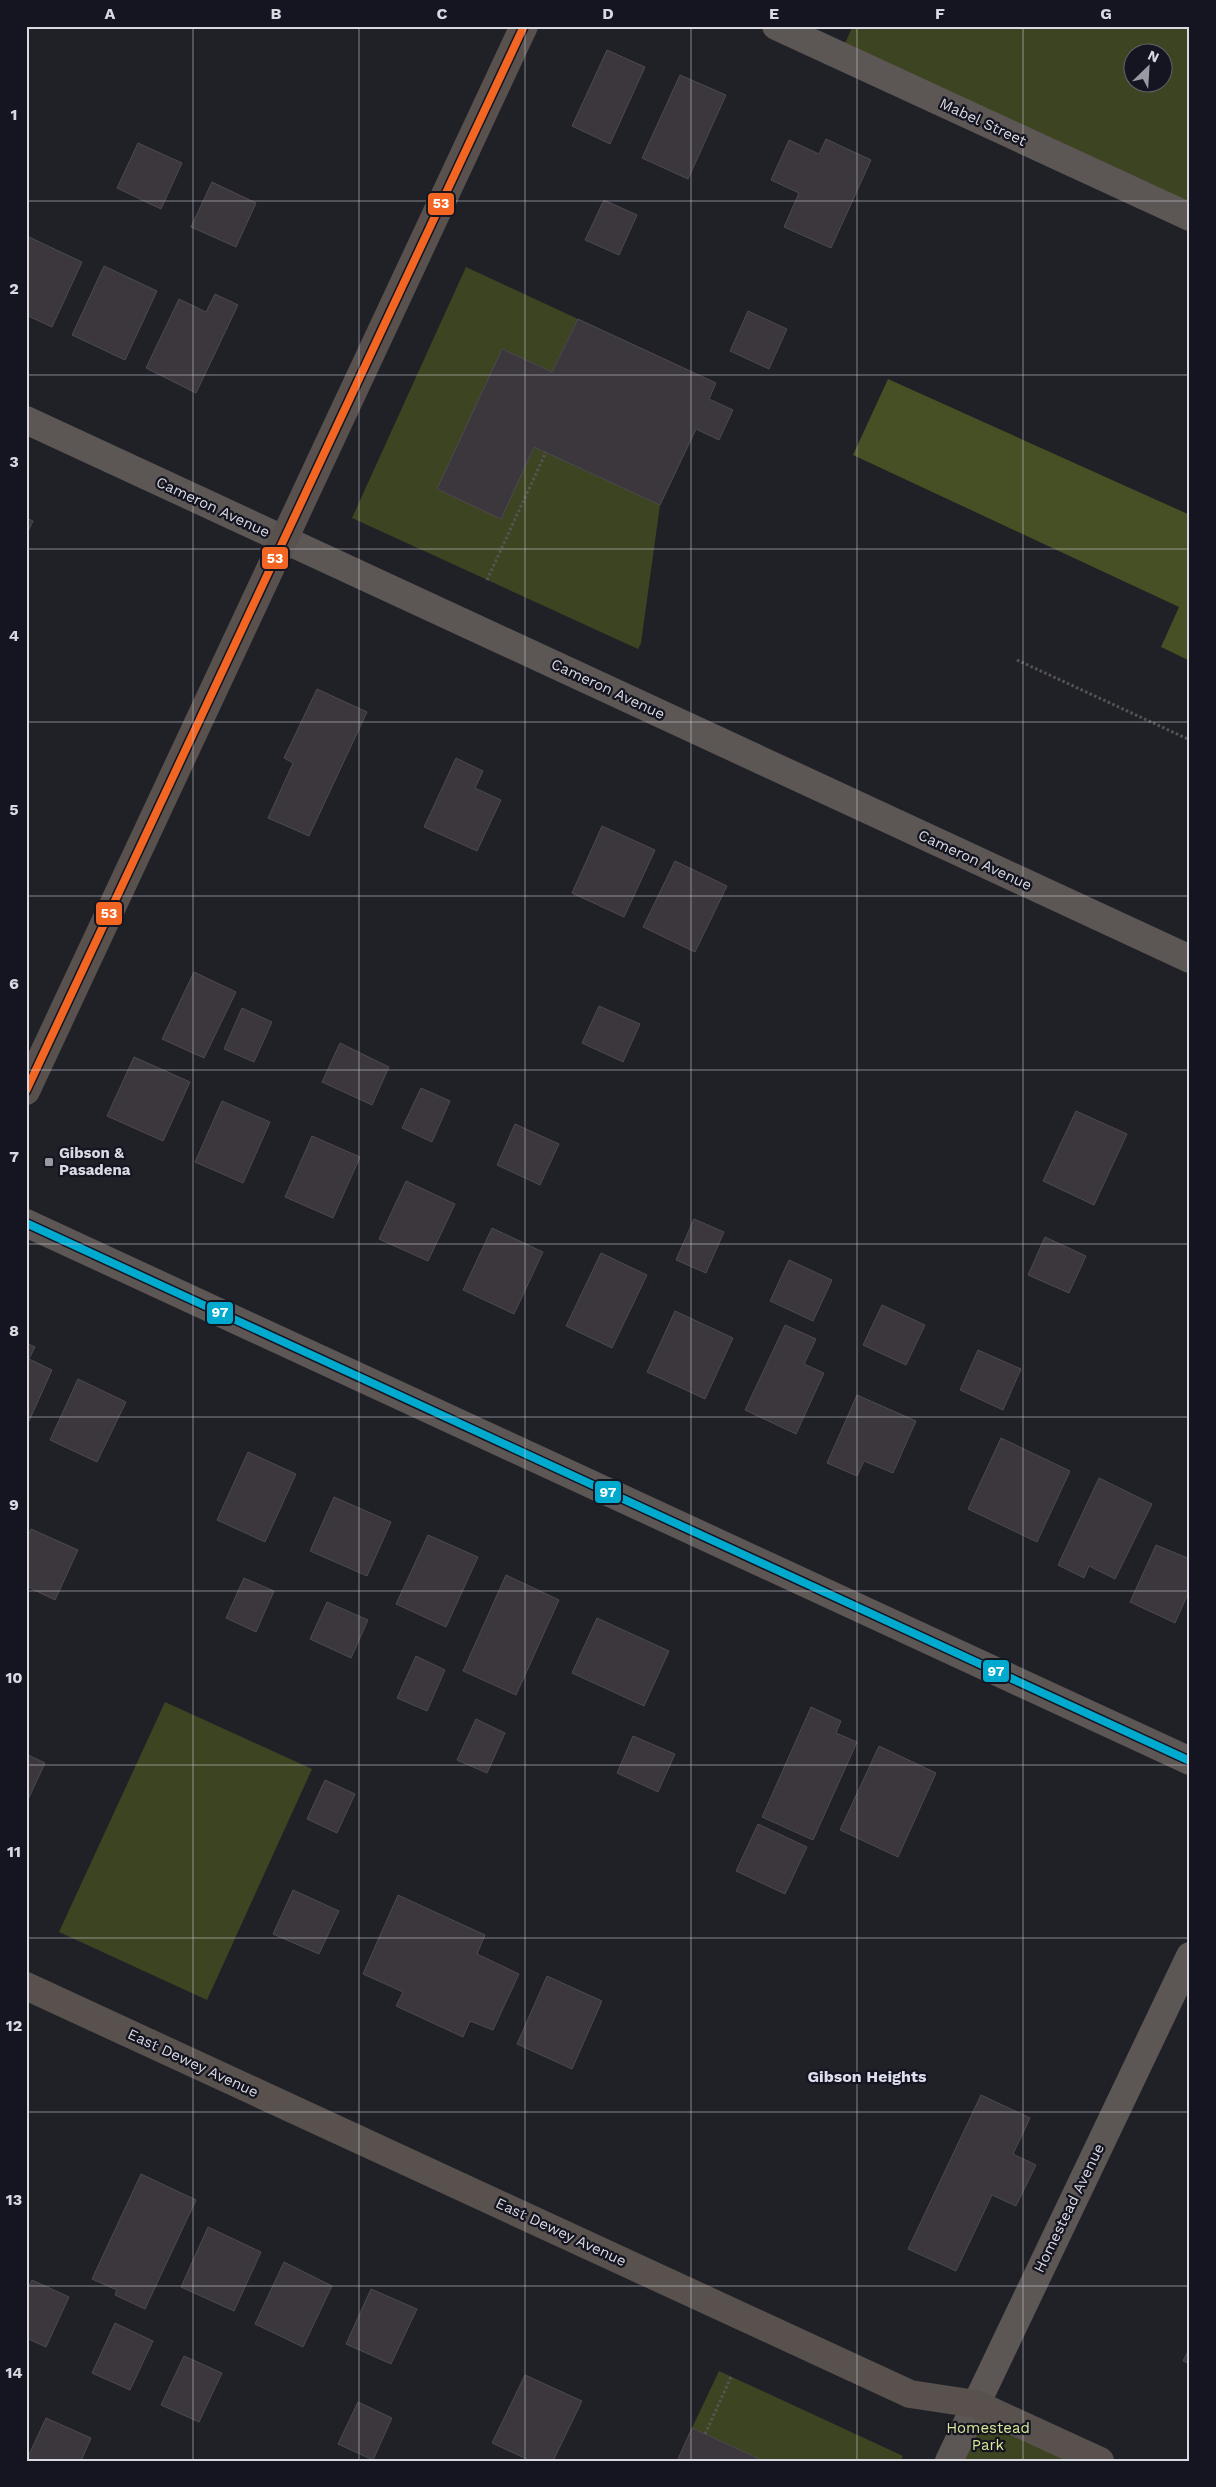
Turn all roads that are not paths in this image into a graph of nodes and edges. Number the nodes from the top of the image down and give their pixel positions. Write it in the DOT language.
graph roads {
  1 [pos="524,26"];
  2 [pos="776,26"];
  3 [pos="1190,217"];
  4 [pos="26,420"];
  5 [pos="284,539"];
  6 [pos="1190,958"];
  7 [pos="26,1091"];
  8 [pos="26,1223"];
  9 [pos="1190,1761"];
  10 [pos="1190,1956"];
  11 [pos="26,1986"];
  12 [pos="976,2404"];
  13 [pos="949,2461"];
  14 [pos="1100,2461"];
  1 -- 5 [label="street"];
  2 -- 3 [label="street, Mabel Street"];
  4 -- 5 [label="street, Cameron Avenue"];
  5 -- 6 [label="street, Cameron Avenue"];
  5 -- 7 [label="street"];
  8 -- 9 [label="street"];
  10 -- 12 [label="street, Homestead Avenue"];
  11 -- 12 [label="street, East Dewey Avenue"];
  12 -- 13 [label="street, Homestead Avenue"];
  12 -- 14 [label="street, East Dewey Avenue"];
}
